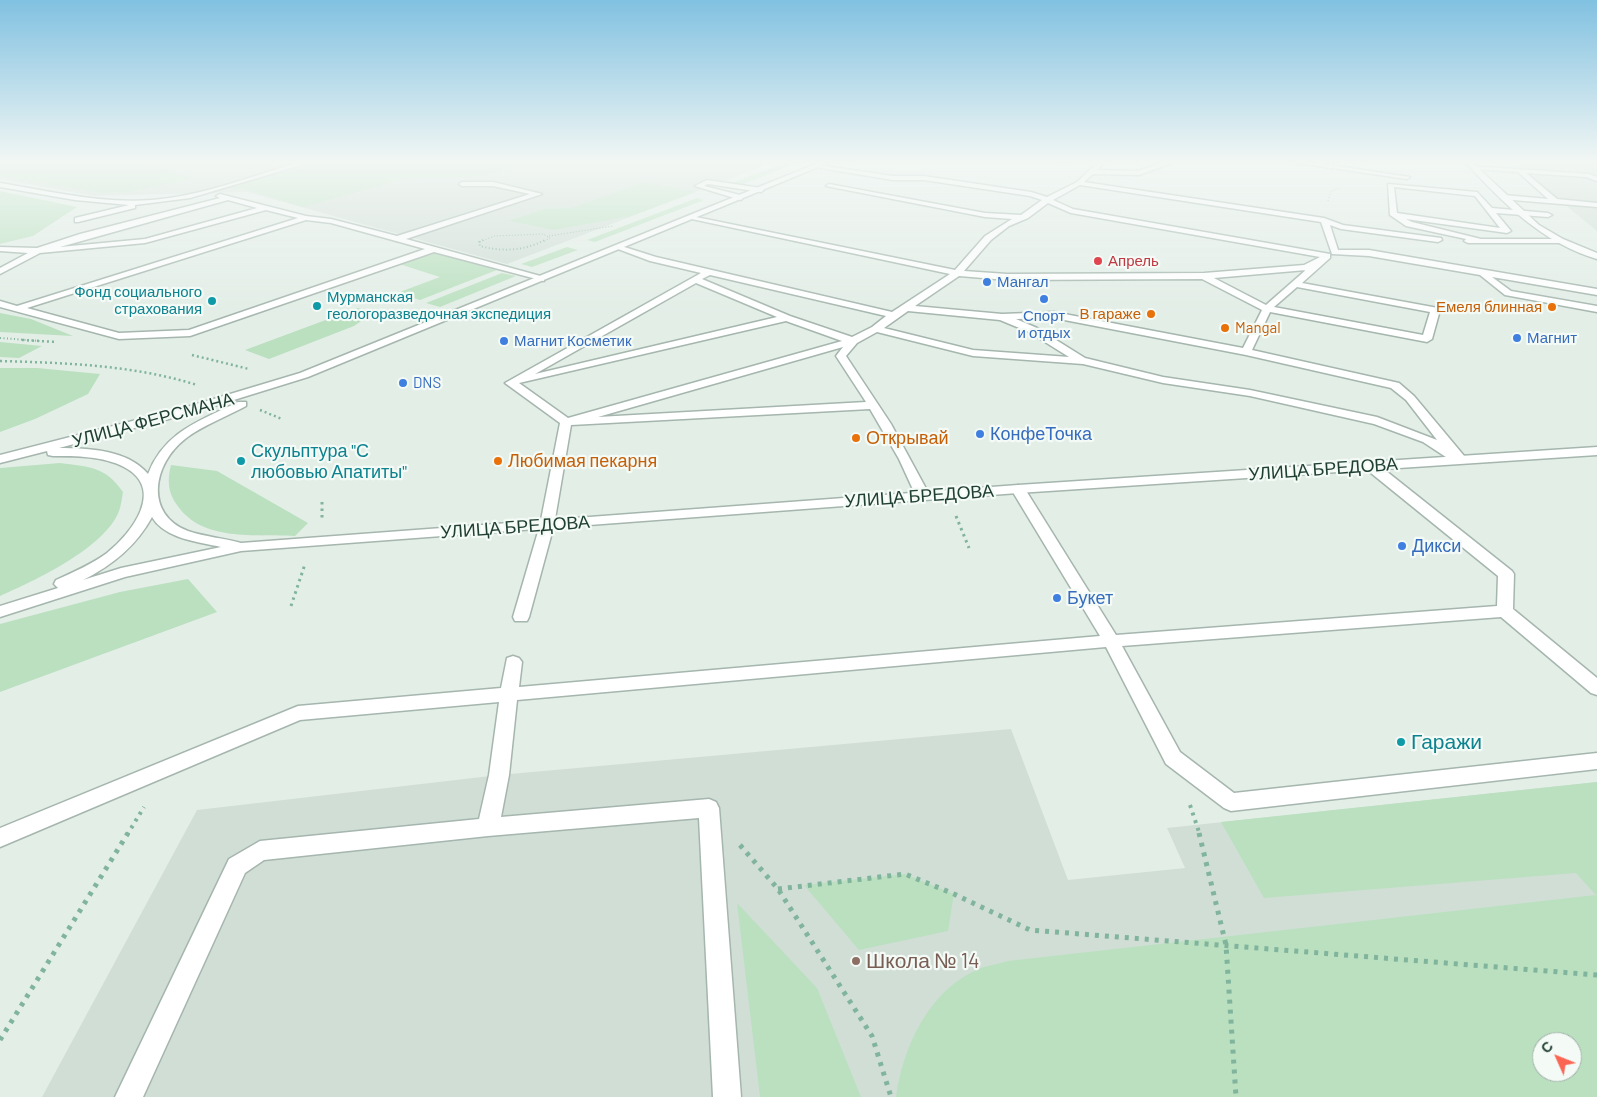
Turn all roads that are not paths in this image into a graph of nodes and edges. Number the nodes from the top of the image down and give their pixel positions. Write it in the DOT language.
graph roads {
  1 [pos="101,214"];
  2 [pos="167,214"];
  3 [pos="242,214"];
  4 [pos="293,214"];
  5 [pos="475,214"];
  6 [pos="701,214"];
  7 [pos="981,214"];
  8 [pos="1027,214"];
  9 [pos="1090,214"];
  10 [pos="1286,214"];
  11 [pos="1394,214"];
  12 [pos="1395,214"];
  13 [pos="1494,214"];
  14 [pos="1522,214"];
  15 [pos="1025,216"];
  16 [pos="306,218"];
  17 [pos="691,218"];
  18 [pos="78,220"];
  19 [pos="1324,220"];
  20 [pos="397,239"];
  21 [pos="1477,239"];
  22 [pos="1560,242"];
  23 [pos="621,247"];
  24 [pos="0,249"];
  25 [pos="434,249"];
  26 [pos="38,251"];
  27 [pos="1331,254"];
  28 [pos="1597,256"];
  29 [pos="0,271"];
  30 [pos="710,271"];
  31 [pos="1480,272"];
  32 [pos="957,273"];
  33 [pos="1204,276"];
  34 [pos="541,279"];
  35 [pos="695,279"];
  36 [pos="1293,284"];
  37 [pos="1597,292"];
  38 [pos="0,304"];
  39 [pos="21,307"];
  40 [pos="906,308"];
  41 [pos="1267,309"];
  42 [pos="1597,309"];
  43 [pos="893,314"];
  44 [pos="1002,317"];
  45 [pos="786,318"];
  46 [pos="876,329"];
  47 [pos="853,341"];
  48 [pos="1246,352"];
  49 [pos="1084,362"];
  50 [pos="304,375"];
  51 [pos="511,383"];
  52 [pos="874,405"];
  53 [pos="566,422"];
  54 [pos="1597,450"];
  55 [pos="0,460"];
  56 [pos="1460,460"];
  57 [pos="1371,466"];
  58 [pos="1018,489"];
  59 [pos="151,493"];
  60 [pos="923,496"];
  61 [pos="547,524"];
  62 [pos="241,547"];
  63 [pos="0,611"];
  64 [pos="1506,611"];
  65 [pos="521,617"];
  66 [pos="1111,641"];
  67 [pos="513,662"];
  68 [pos="1597,688"];
  69 [pos="510,694"];
  70 [pos="1597,761"];
  71 [pos="488,827"];
  72 [pos="0,838"];
  73 [pos="129,1097"];
  74 [pos="727,1097"];
  1 -- 18 [label="street"];
  2 -- 26 [label="street"];
  3 -- 26 [label="street"];
  4 -- 16 [label="street"];
  5 -- 20 [label="street"];
  6 -- 17 [label="street, УЛИЦА ФЕРСМАНА"];
  7 -- 15 [label="street"];
  8 -- 15 [label="street"];
  9 -- 27 [label="street"];
  10 -- 19 [label="street"];
  11 -- 21 [label="street"];
  12 -- 13 [label="street"];
  14 -- 22 [label="street"];
  15 -- 32 [label="street"];
  16 -- 20 [label="street"];
  16 -- 39 [label="street"];
  17 -- 23 [label="street, УЛИЦА ФЕРСМАНА"];
  17 -- 32 [label="street"];
  19 -- 21 [label="street"];
  19 -- 27 [label="street"];
  20 -- 25 [label="street"];
  21 -- 22 [label="street"];
  22 -- 28 [label="street"];
  23 -- 30 [label="street"];
  23 -- 34 [label="street, УЛИЦА ФЕРСМАНА"];
  24 -- 26 [label="street"];
  25 -- 34 [label="street"];
  25 -- 39 [label="street"];
  26 -- 29 [label="street"];
  27 -- 31 [label="street"];
  27 -- 33 [label="street"];
  27 -- 36 [label="street"];
  30 -- 35 [label="street"];
  30 -- 43 [label="street"];
  31 -- 37 [label="street"];
  31 -- 42 [label="street"];
  32 -- 33 [label="street"];
  32 -- 40 [label="street"];
  33 -- 41 [label="street"];
  34 -- 50 [label="street, УЛИЦА ФЕРСМАНА"];
  35 -- 45 [label="street"];
  35 -- 51 [label="street"];
  36 -- 41 [label="street"];
  36 -- 41 [label="street"];
  38 -- 39 [label="street"];
  40 -- 43 [label="street"];
  40 -- 44 [label="street"];
  41 -- 48 [label="street"];
  43 -- 46 [label="street"];
  44 -- 48 [label="street"];
  44 -- 49 [label="street"];
  45 -- 47 [label="street"];
  45 -- 51 [label="street"];
  46 -- 47 [label="street"];
  46 -- 49 [label="street"];
  47 -- 52 [label="street"];
  47 -- 53 [label="street"];
  48 -- 56 [label="street"];
  49 -- 56 [label="street"];
  50 -- 55 [label="street, УЛИЦА ФЕРСМАНА"];
  50 -- 59 [label="street, УЛИЦА ФЕРСМАНА"];
  51 -- 53 [label="street"];
  52 -- 53 [label="street"];
  52 -- 60 [label="street"];
  53 -- 61 [label="street"];
  54 -- 56 [label="street, УЛИЦА БРЕДОВА"];
  55 -- 59 [label="street"];
  56 -- 57 [label="street, УЛИЦА БРЕДОВА"];
  57 -- 58 [label="street, УЛИЦА БРЕДОВА"];
  57 -- 64 [label="street"];
  58 -- 60 [label="street, УЛИЦА БРЕДОВА"];
  58 -- 66 [label="street"];
  59 -- 62 [label="street"];
  59 -- 63 [label="street, УЛИЦА ФЕРСМАНА"];
  60 -- 61 [label="street, УЛИЦА БРЕДОВА"];
  61 -- 62 [label="street, УЛИЦА БРЕДОВА"];
  61 -- 65 [label="street"];
  62 -- 63 [label="street"];
  64 -- 66 [label="street"];
  64 -- 68 [label="street"];
  66 -- 69 [label="street"];
  66 -- 70 [label="street"];
  67 -- 69 [label="street"];
  69 -- 71 [label="street"];
  69 -- 72 [label="street"];
  71 -- 73 [label="street"];
  71 -- 74 [label="street"];
}
